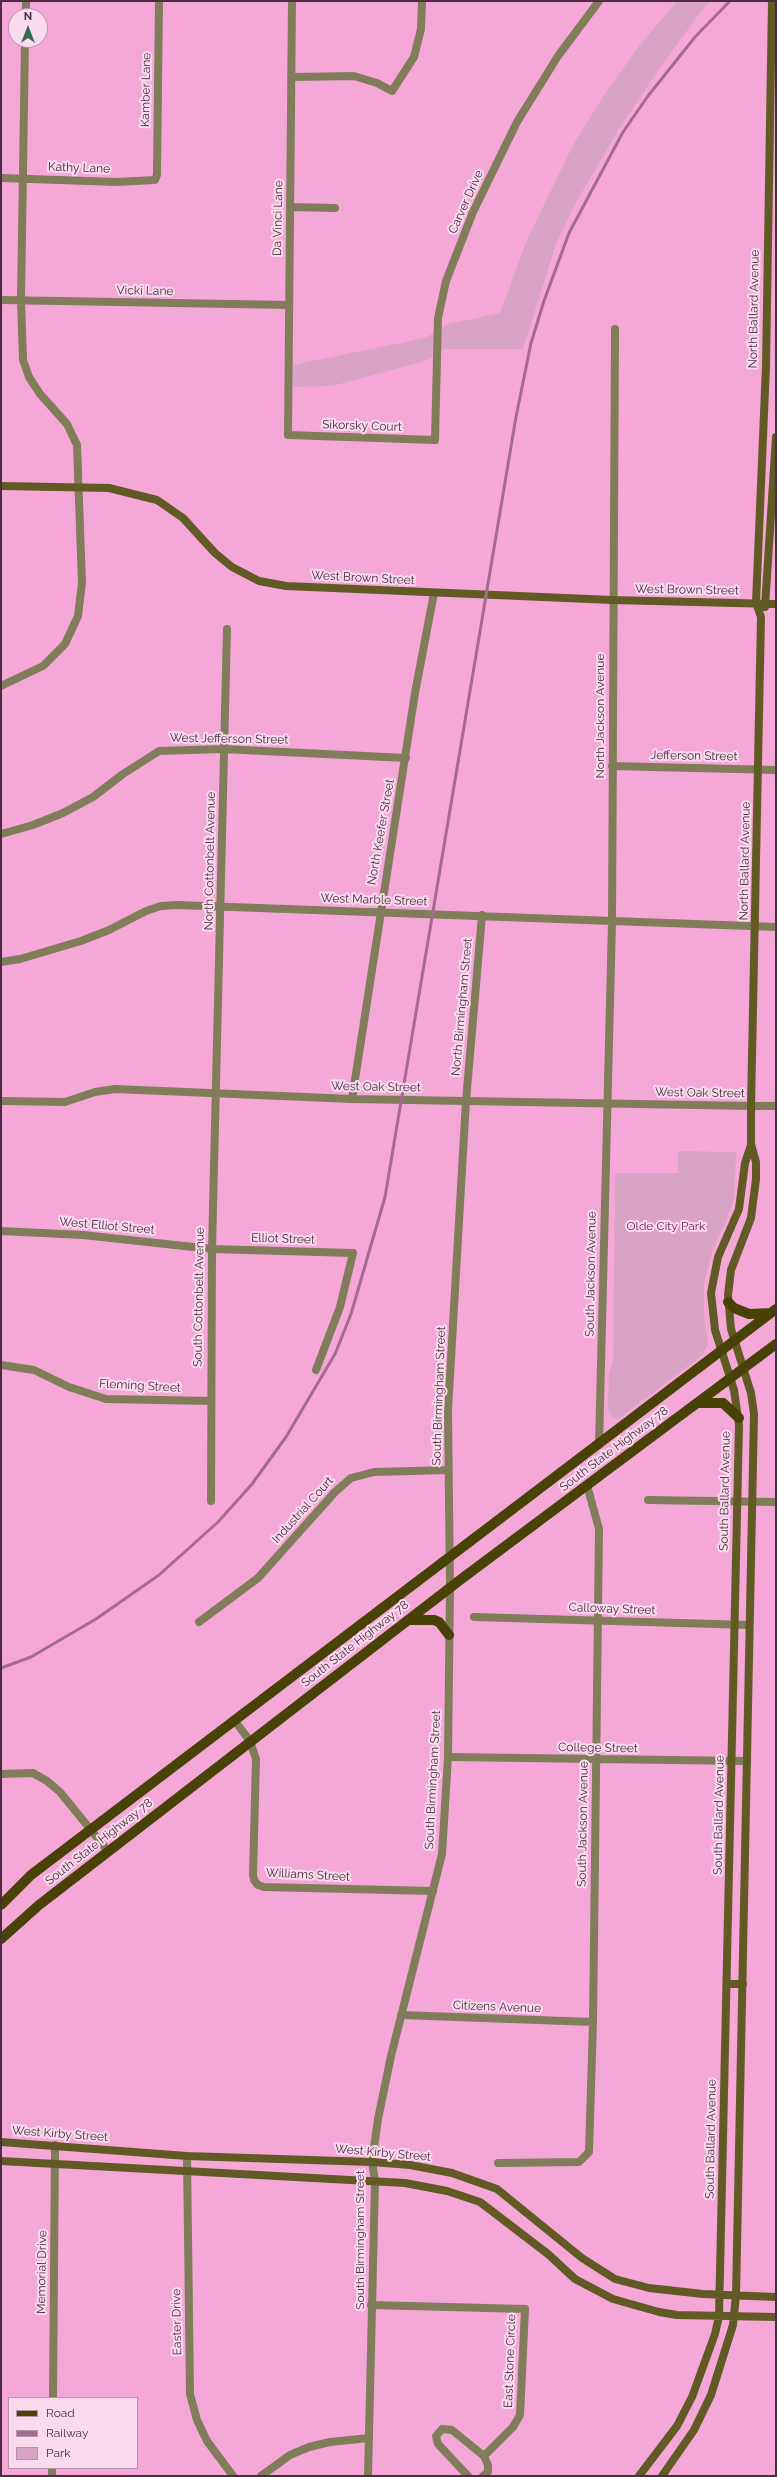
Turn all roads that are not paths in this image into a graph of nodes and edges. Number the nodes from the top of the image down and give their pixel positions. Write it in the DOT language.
graph roads {
  1 [pos="159,1"];
  2 [pos="292,1"];
  3 [pos="422,1"];
  4 [pos="599,1"];
  5 [pos="772,1"];
  6 [pos="26,48"];
  7 [pos="292,77"];
  8 [pos="1,178"];
  9 [pos="23,178"];
  10 [pos="155,180"];
  11 [pos="290,207"];
  12 [pos="335,208"];
  13 [pos="1,300"];
  14 [pos="21,300"];
  15 [pos="289,305"];
  16 [pos="614,329"];
  17 [pos="288,435"];
  18 [pos="776,437"];
  19 [pos="435,440"];
  20 [pos="1,486"];
  21 [pos="79,488"];
  22 [pos="434,593"];
  23 [pos="612,600"];
  24 [pos="756,603"];
  25 [pos="767,603"];
  26 [pos="776,604"];
  27 [pos="760,617"];
  28 [pos="227,629"];
  29 [pos="1,686"];
  30 [pos="223,749"];
  31 [pos="406,758"];
  32 [pos="612,766"];
  33 [pos="758,769"];
  34 [pos="776,770"];
  35 [pos="1,834"];
  36 [pos="221,906"];
  37 [pos="380,912"];
  38 [pos="482,916"];
  39 [pos="612,921"];
  40 [pos="756,926"];
  41 [pos="776,927"];
  42 [pos="1,962"];
  43 [pos="216,1094"];
  44 [pos="352,1099"];
  45 [pos="1,1101"];
  46 [pos="466,1101"];
  47 [pos="608,1102"];
  48 [pos="752,1106"];
  49 [pos="776,1106"];
  50 [pos="751,1144"];
  51 [pos="1,1231"];
  52 [pos="212,1249"];
  53 [pos="728,1302"];
  54 [pos="774,1311"];
  55 [pos="735,1342"];
  56 [pos="776,1344"];
  57 [pos="721,1353"];
  58 [pos="1,1365"];
  59 [pos="743,1369"];
  60 [pos="316,1370"];
  61 [pos="731,1379"];
  62 [pos="211,1401"];
  63 [pos="697,1404"];
  64 [pos="738,1418"];
  65 [pos="599,1445"];
  66 [pos="448,1470"];
  67 [pos="587,1485"];
  68 [pos="211,1500"];
  69 [pos="648,1500"];
  70 [pos="737,1501"];
  71 [pos="753,1502"];
  72 [pos="776,1502"];
  73 [pos="451,1555"];
  74 [pos="450,1588"];
  75 [pos="474,1617"];
  76 [pos="408,1620"];
  77 [pos="597,1621"];
  78 [pos="199,1622"];
  79 [pos="734,1625"];
  80 [pos="749,1625"];
  81 [pos="449,1635"];
  82 [pos="234,1720"];
  83 [pos="250,1742"];
  84 [pos="448,1758"];
  85 [pos="596,1760"];
  86 [pos="732,1761"];
  87 [pos="747,1761"];
  88 [pos="1,1774"];
  89 [pos="90,1830"];
  90 [pos="108,1851"];
  91 [pos="433,1891"];
  92 [pos="1,1905"];
  93 [pos="1,1939"];
  94 [pos="727,1984"];
  95 [pos="743,1984"];
  96 [pos="401,2015"];
  97 [pos="592,2022"];
  98 [pos="1,2142"];
  99 [pos="55,2145"];
  100 [pos="187,2156"];
  101 [pos="1,2161"];
  102 [pos="372,2162"];
  103 [pos="55,2163"];
  104 [pos="498,2163"];
  105 [pos="186,2171"];
  106 [pos="375,2181"];
  107 [pos="720,2294"];
  108 [pos="733,2295"];
  109 [pos="776,2297"];
  110 [pos="371,2305"];
  111 [pos="719,2316"];
  112 [pos="735,2316"];
  113 [pos="776,2317"];
  114 [pos="53,2397"];
  115 [pos="369,2438"];
  116 [pos="484,2456"];
  117 [pos="233,2476"];
  118 [pos="261,2476"];
  119 [pos="368,2476"];
  120 [pos="468,2476"];
  121 [pos="483,2476"];
  122 [pos="639,2476"];
  123 [pos="662,2476"];
  1 -- 10 [label="street, Kamber Lane"];
  2 -- 7 [label="street, Da Vinci Lane"];
  3 -- 7 [label="street"];
  4 -- 19 [label="street, Carver Drive"];
  5 -- 24 [label="main road, North Ballard Avenue"];
  6 -- 9 [label="street"];
  7 -- 11 [label="street, Da Vinci Lane"];
  8 -- 9 [label="street, Kathy Lane"];
  9 -- 10 [label="street, Kathy Lane"];
  9 -- 14 [label="street"];
  11 -- 12 [label="street"];
  11 -- 15 [label="street, Da Vinci Lane"];
  13 -- 14 [label="street, Vicki Lane"];
  14 -- 15 [label="street, Vicki Lane"];
  14 -- 21 [label="street"];
  15 -- 17 [label="street, Da Vinci Lane"];
  16 -- 23 [label="street, North Jackson Avenue"];
  17 -- 19 [label="street, Sikorsky Court"];
  18 -- 25 [label="main road, North Ballard Avenue"];
  20 -- 21 [label="main road, West Brown Street"];
  21 -- 22 [label="main road, West Brown Street"];
  21 -- 29 [label="street"];
  22 -- 23 [label="main road, West Brown Street"];
  22 -- 31 [label="street, North Keefer Street"];
  23 -- 24 [label="main road, West Brown Street"];
  23 -- 32 [label="street, North Jackson Avenue"];
  24 -- 25 [label="main road, West Brown Street"];
  24 -- 27 [label="main road, North Ballard Avenue"];
  25 -- 26 [label="main road, West Brown Street"];
  25 -- 27 [label="main road, North Ballard Avenue"];
  27 -- 33 [label="main road, North Ballard Avenue"];
  28 -- 30 [label="street, North Cottonbelt Avenue"];
  30 -- 31 [label="street, West Jefferson Street"];
  30 -- 35 [label="street, West Jefferson Street"];
  30 -- 36 [label="street, North Cottonbelt Avenue"];
  31 -- 37 [label="street, North Keefer Street"];
  32 -- 33 [label="street, Jefferson Street"];
  32 -- 39 [label="street, North Jackson Avenue"];
  33 -- 34 [label="street, Jefferson Street"];
  33 -- 40 [label="main road, North Ballard Avenue"];
  36 -- 37 [label="street, West Marble Street"];
  36 -- 42 [label="street, West Marble Street"];
  36 -- 43 [label="street, North Cottonbelt Avenue"];
  37 -- 38 [label="street, West Marble Street"];
  37 -- 44 [label="street, North Keefer Street"];
  38 -- 39 [label="street, West Marble Street"];
  38 -- 46 [label="street, North Birmingham Street"];
  39 -- 40 [label="street, West Marble Street"];
  39 -- 47 [label="street, North Jackson Avenue"];
  40 -- 41 [label="street, West Marble Street"];
  40 -- 48 [label="main road, North Ballard Avenue"];
  43 -- 44 [label="street, West Oak Street"];
  43 -- 45 [label="street, West Oak Street"];
  43 -- 52 [label="street, South Cottonbelt Avenue"];
  44 -- 46 [label="street, West Oak Street"];
  46 -- 47 [label="street, West Oak Street"];
  46 -- 66 [label="street, South Birmingham Street"];
  47 -- 48 [label="street, West Oak Street"];
  47 -- 65 [label="street, South Jackson Avenue"];
  48 -- 49 [label="street, West Oak Street"];
  48 -- 50 [label="main road, South Ballard Avenue"];
  50 -- 53 [label="main road, South Ballard Avenue"];
  50 -- 57 [label="main road, South Ballard Avenue"];
  51 -- 52 [label="street, West Elliot Street"];
  52 -- 60 [label="street, Elliot Street"];
  52 -- 62 [label="street, South Cottonbelt Avenue"];
  53 -- 54 [label="main road"];
  53 -- 55 [label="main road, South Ballard Avenue"];
  54 -- 55 [label="main road, South State Highway 78"];
  55 -- 57 [label="main road, South State Highway 78"];
  55 -- 59 [label="main road, South Ballard Avenue"];
  56 -- 59 [label="main road, South State Highway 78"];
  57 -- 61 [label="main road, South Ballard Avenue"];
  57 -- 65 [label="main road, South State Highway 78"];
  58 -- 62 [label="street, Fleming Street"];
  59 -- 61 [label="main road, South State Highway 78"];
  59 -- 71 [label="main road, South Ballard Avenue"];
  61 -- 63 [label="main road, South State Highway 78"];
  61 -- 64 [label="main road, South Ballard Avenue"];
  62 -- 68 [label="street, South Cottonbelt Avenue"];
  63 -- 64 [label="main road"];
  63 -- 67 [label="main road, South State Highway 78"];
  64 -- 70 [label="main road, South Ballard Avenue"];
  65 -- 73 [label="main road, South State Highway 78"];
  66 -- 73 [label="street, South Birmingham Street"];
  66 -- 78 [label="street, Industrial Court"];
  67 -- 74 [label="main road, South State Highway 78"];
  67 -- 77 [label="street, South Jackson Avenue"];
  69 -- 70 [label="street"];
  70 -- 71 [label="street"];
  70 -- 79 [label="main road, South Ballard Avenue"];
  71 -- 72 [label="street"];
  71 -- 80 [label="main road, South Ballard Avenue"];
  73 -- 74 [label="street, South Birmingham Street"];
  73 -- 82 [label="main road, South State Highway 78"];
  74 -- 76 [label="main road, South State Highway 78"];
  74 -- 81 [label="street, South Birmingham Street"];
  75 -- 77 [label="street, Calloway Street"];
  76 -- 81 [label="main road"];
  76 -- 83 [label="main road, South State Highway 78"];
  77 -- 79 [label="street, Calloway Street"];
  77 -- 85 [label="street, South Jackson Avenue"];
  79 -- 80 [label="street, Calloway Street"];
  79 -- 86 [label="main road, South Ballard Avenue"];
  80 -- 87 [label="main road, South Ballard Avenue"];
  81 -- 84 [label="street, South Birmingham Street"];
  82 -- 83 [label="street, Williams Street"];
  82 -- 89 [label="main road, South State Highway 78"];
  83 -- 90 [label="main road, South State Highway 78"];
  83 -- 91 [label="street, Williams Street"];
  84 -- 85 [label="street, College Street"];
  84 -- 91 [label="street, South Birmingham Street"];
  85 -- 86 [label="street, College Street"];
  85 -- 97 [label="street, South Jackson Avenue"];
  86 -- 87 [label="street, College Street"];
  86 -- 94 [label="main road, South Ballard Avenue"];
  87 -- 95 [label="main road, South Ballard Avenue"];
  88 -- 89 [label="street"];
  89 -- 90 [label="street"];
  89 -- 92 [label="main road, South State Highway 78"];
  90 -- 93 [label="main road, South State Highway 78"];
  91 -- 96 [label="street, South Birmingham Street"];
  94 -- 95 [label="main road"];
  94 -- 107 [label="main road, South Ballard Avenue"];
  95 -- 108 [label="main road, South Ballard Avenue"];
  96 -- 97 [label="street, Citizens Avenue"];
  96 -- 102 [label="street, South Birmingham Street"];
  97 -- 104 [label="street, South Jackson Avenue"];
  98 -- 99 [label="main road, West Kirby Street"];
  99 -- 100 [label="main road, West Kirby Street"];
  99 -- 103 [label="street, Memorial Drive"];
  100 -- 102 [label="main road, West Kirby Street"];
  100 -- 105 [label="street, Easter Drive"];
  101 -- 103 [label="main road"];
  102 -- 106 [label="street, South Birmingham Street"];
  102 -- 107 [label="main road, West Kirby Street"];
  103 -- 105 [label="main road"];
  103 -- 114 [label="street, Memorial Drive"];
  105 -- 106 [label="main road"];
  105 -- 117 [label="street, Easter Drive"];
  106 -- 110 [label="street, South Birmingham Street"];
  106 -- 111 [label="main road"];
  107 -- 108 [label="main road, West Kirby Street"];
  107 -- 111 [label="main road, South Ballard Avenue"];
  108 -- 109 [label="main road, West Kirby Street"];
  108 -- 112 [label="main road, South Ballard Avenue"];
  110 -- 115 [label="street, South Birmingham Street"];
  110 -- 116 [label="street, East Stone Circle"];
  111 -- 112 [label="main road"];
  111 -- 122 [label="main road, South Ballard Avenue"];
  112 -- 113 [label="main road"];
  112 -- 123 [label="main road, South Ballard Avenue"];
  115 -- 118 [label="street"];
  115 -- 119 [label="street, South Birmingham Street"];
  116 -- 120 [label="street"];
  116 -- 121 [label="street"];
}
